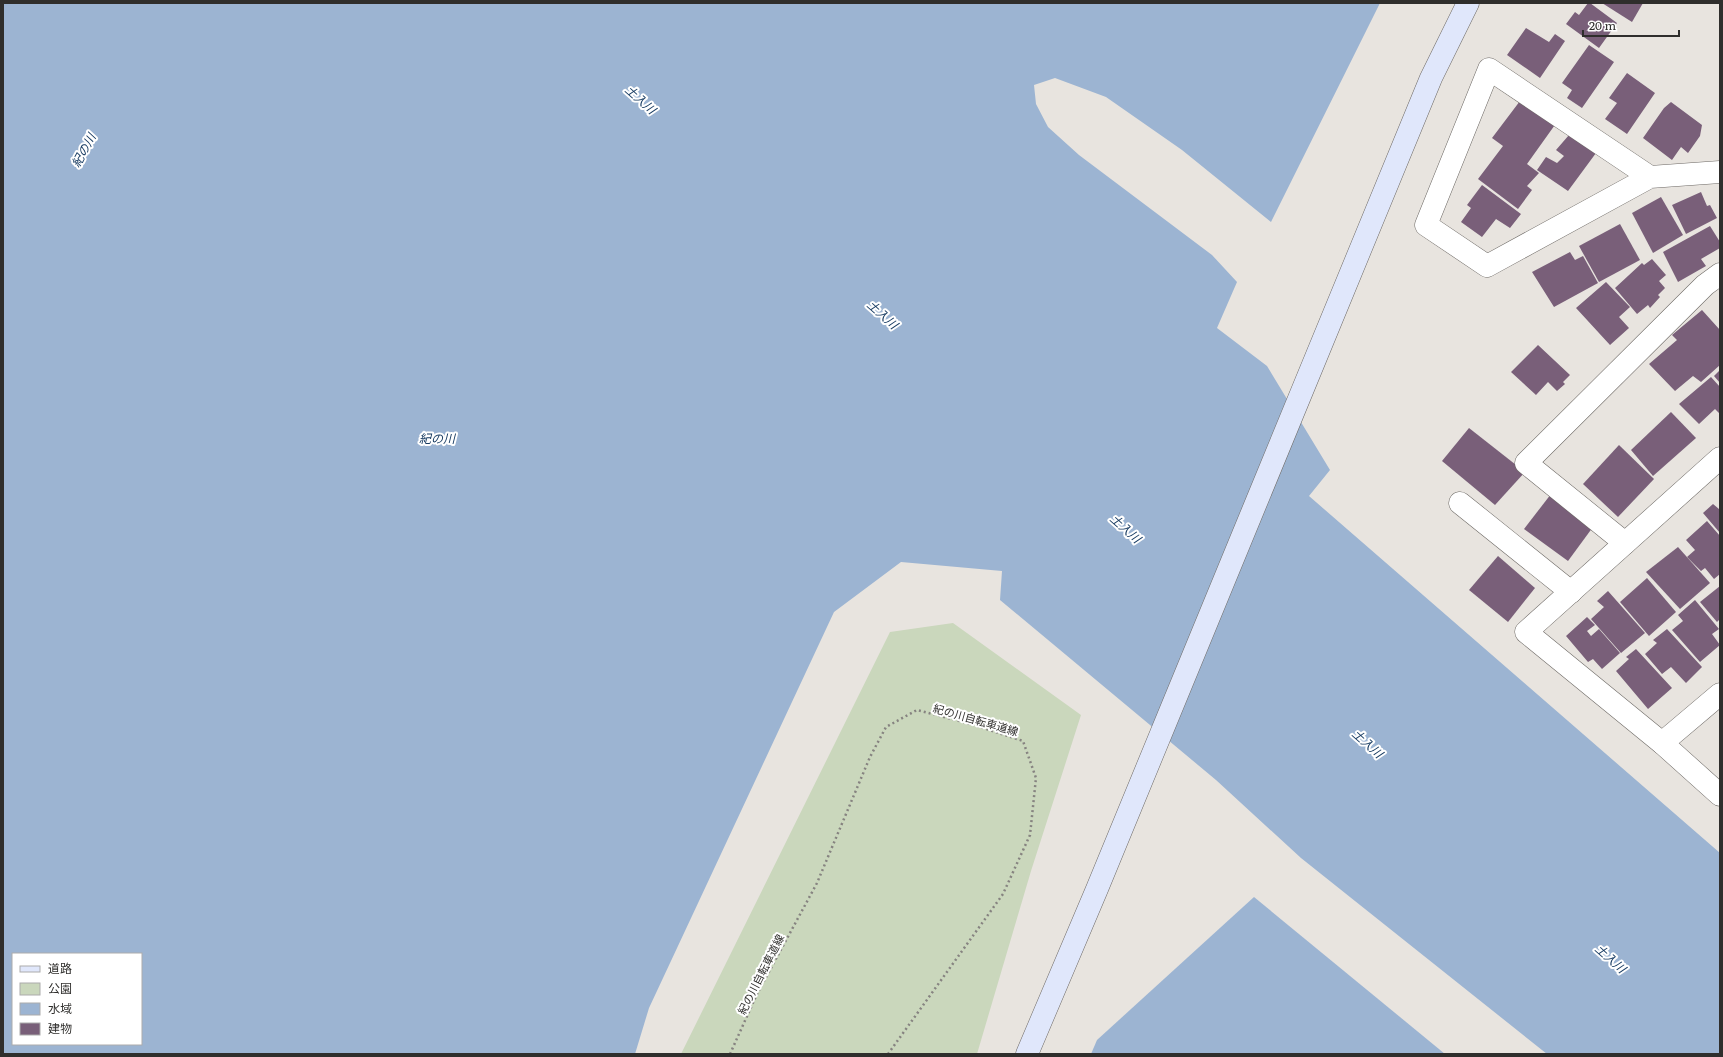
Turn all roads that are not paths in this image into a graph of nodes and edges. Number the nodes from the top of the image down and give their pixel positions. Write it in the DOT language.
graph roads {
  1 [pos="1468,3"];
  2 [pos="1720,172"];
  3 [pos="1650,177"];
  4 [pos="1720,274"];
  5 [pos="1720,458"];
  6 [pos="1460,503"];
  7 [pos="1626,543"];
  8 [pos="1571,592"];
  9 [pos="1720,694"];
  10 [pos="1662,743"];
  11 [pos="1720,795"];
  12 [pos="1027,1054"];
  1 -- 12 [label="street"];
  2 -- 3 [label="street"];
  3 -- 3 [label="street"];
  4 -- 7 [label="street"];
  5 -- 7 [label="street"];
  6 -- 8 [label="street"];
  7 -- 8 [label="street"];
  8 -- 10 [label="street"];
  9 -- 10 [label="street"];
  10 -- 11 [label="street"];
}
